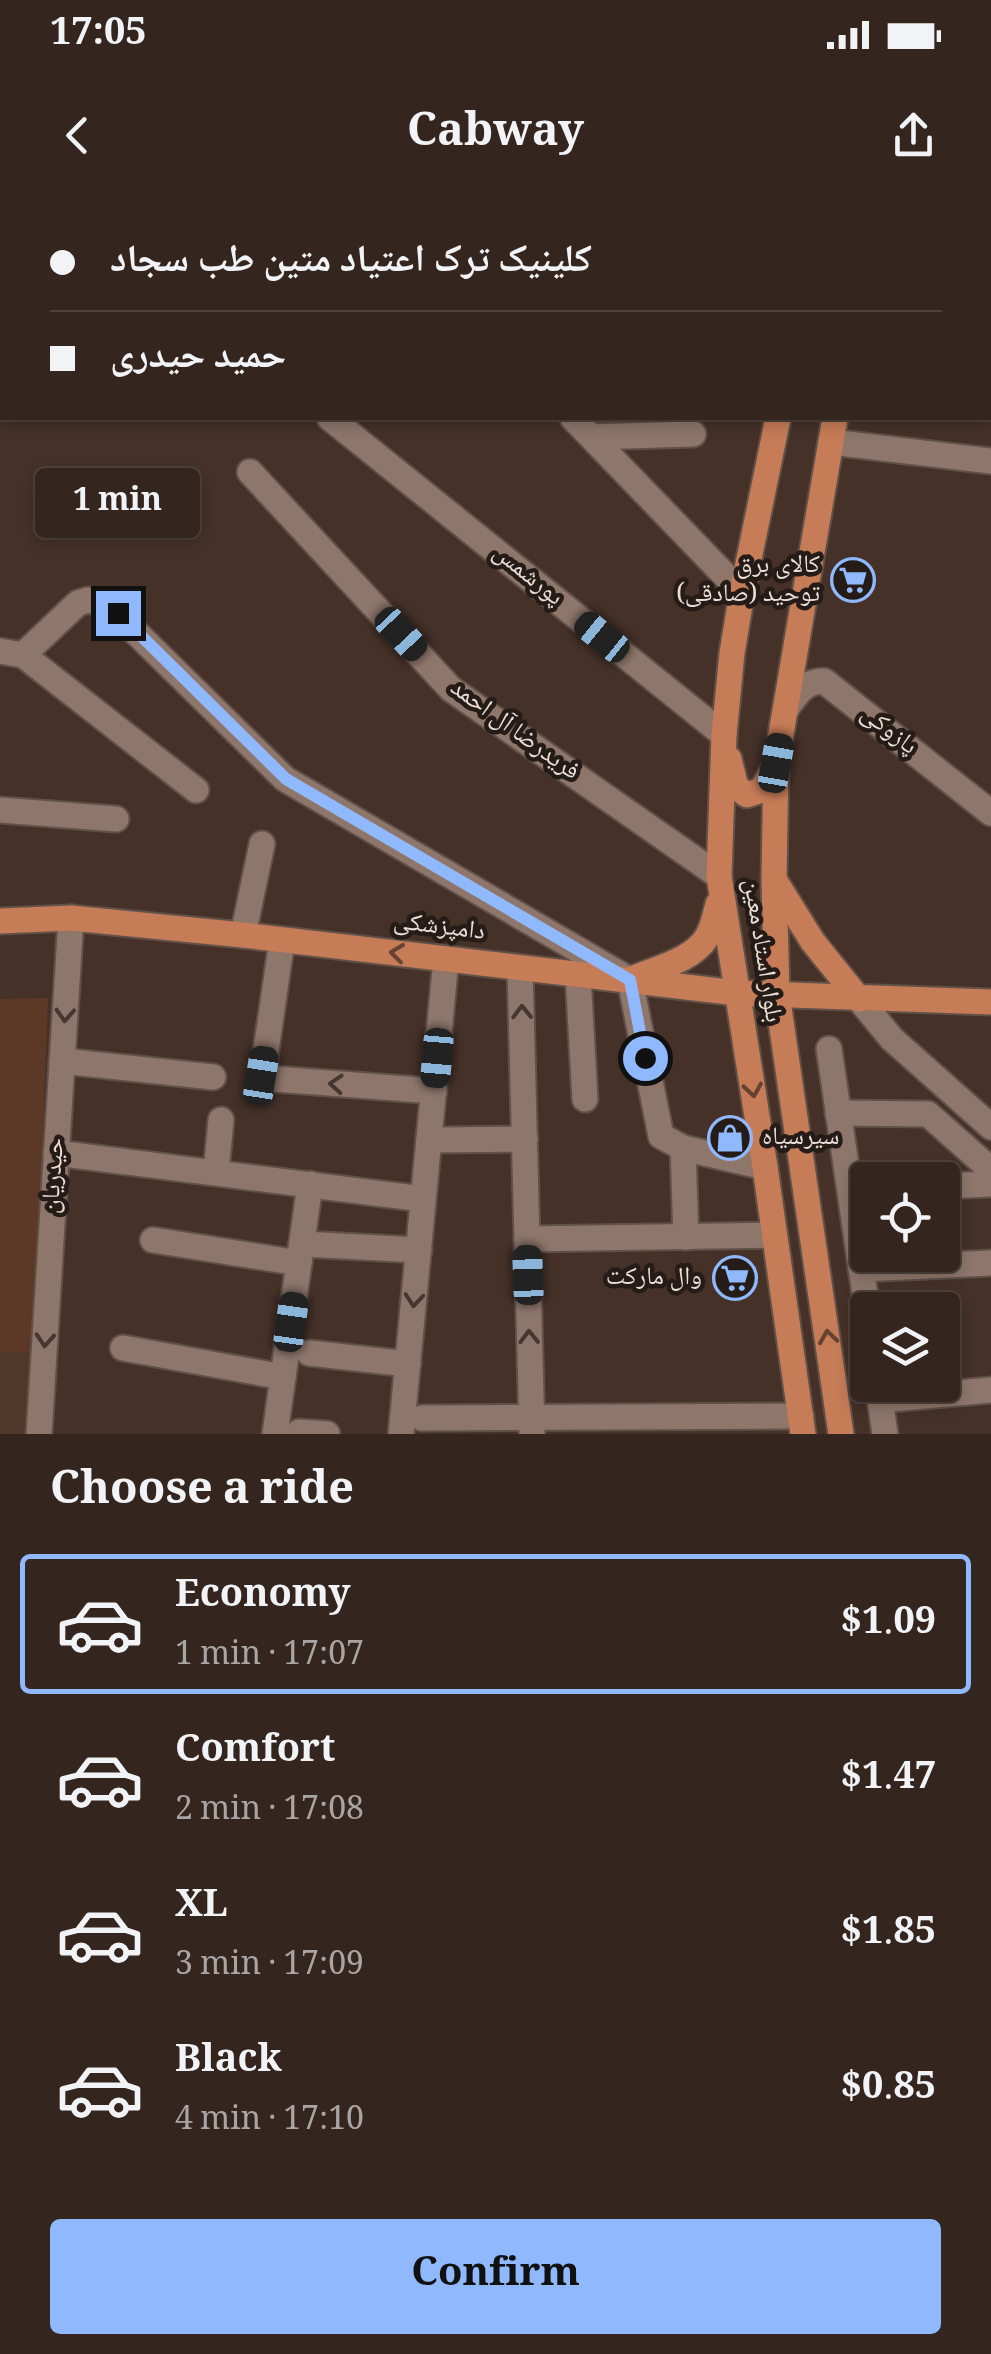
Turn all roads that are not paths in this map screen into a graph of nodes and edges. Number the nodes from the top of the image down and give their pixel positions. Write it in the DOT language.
graph roads {
  1 [pos="332,420"];
  2 [pos="575,420"];
  3 [pos="778,420"];
  4 [pos="833,430"];
  5 [pos="693,434"];
  6 [pos="592,437"];
  7 [pos="991,461"];
  8 [pos="250,472"];
  9 [pos="742,593"];
  10 [pos="12,653"];
  11 [pos="786,709"];
  12 [pos="724,734"];
  13 [pos="776,763"];
  14 [pos="196,790"];
  15 [pos="0,810"];
  16 [pos="991,813"];
  17 [pos="116,819"];
  18 [pos="262,844"];
  19 [pos="774,880"];
  20 [pos="720,886"];
  21 [pos="70,918"];
  22 [pos="0,921"];
  23 [pos="243,935"];
  24 [pos="282,940"];
  25 [pos="446,959"];
  26 [pos="520,968"];
  27 [pos="578,974"];
  28 [pos="630,980"];
  29 [pos="738,993"];
  30 [pos="777,994"];
  31 [pos="859,999"];
  32 [pos="991,1002"];
  33 [pos="829,1049"];
  34 [pos="62,1062"];
  35 [pos="213,1077"];
  36 [pos="434,1090"];
  37 [pos="585,1099"];
  38 [pos="838,1113"];
  39 [pos="221,1120"];
  40 [pos="991,1127"];
  41 [pos="429,1140"];
  42 [pos="524,1140"];
  43 [pos="683,1148"];
  44 [pos="56,1153"];
  45 [pos="851,1162"];
  46 [pos="765,1167"];
  47 [pos="991,1170"];
  48 [pos="216,1172"];
  49 [pos="310,1184"];
  50 [pos="991,1184"];
  51 [pos="960,1185"];
  52 [pos="423,1199"];
  53 [pos="814,1233"];
  54 [pos="774,1235"];
  55 [pos="686,1237"];
  56 [pos="527,1239"];
  57 [pos="154,1240"];
  58 [pos="418,1250"];
  59 [pos="300,1253"];
  60 [pos="991,1262"];
  61 [pos="960,1264"];
  62 [pos="123,1348"];
  63 [pos="310,1354"];
  64 [pos="408,1364"];
  65 [pos="283,1377"];
  66 [pos="991,1390"];
  67 [pos="960,1391"];
  68 [pos="880,1402"];
  69 [pos="422,1418"];
  70 [pos="802,1425"];
  71 [pos="531,1426"];
  72 [pos="287,1433"];
  73 [pos="39,1434"];
  74 [pos="327,1434"];
  75 [pos="401,1434"];
  76 [pos="841,1434"];
  77 [pos="885,1434"];
  1 -- 12 [label="street, پورشمس"];
  2 -- 6 [label="street"];
  3 -- 9 [label="main road, بلوار استاد معین"];
  4 -- 7 [label="street"];
  4 -- 11 [label="main road, بلوار استاد معین"];
  5 -- 6 [label="street"];
  6 -- 9 [label="street"];
  8 -- 20 [label="street, فریدرضا آل احمد"];
  9 -- 12 [label="main road, بلوار استاد معین"];
  10 -- 14 [label="street"];
  10 -- 28 [label="street"];
  11 -- 13 [label="main road, بلوار استاد معین"];
  11 -- 16 [label="street, پازوکی"];
  12 -- 13 [label="main road"];
  12 -- 20 [label="main road, بلوار استاد معین"];
  13 -- 19 [label="main road, بلوار استاد معین"];
  15 -- 17 [label="street"];
  18 -- 23 [label="street"];
  19 -- 30 [label="main road, بلوار استاد معین"];
  19 -- 31 [label="main road"];
  20 -- 28 [label="main road"];
  20 -- 29 [label="main road, بلوار استاد معین"];
  21 -- 22 [label="main road, دامپزشکی"];
  21 -- 23 [label="main road, دامپزشکی"];
  21 -- 34 [label="street, حیدریان, one-way"];
  23 -- 24 [label="main road, دامپزشکی"];
  25 -- 24 [label="main road, دامپزشکی, one-way"];
  36 -- 24 [label="street, one-way"];
  25 -- 26 [label="main road, دامپزشکی"];
  25 -- 36 [label="street"];
  26 -- 27 [label="main road, دامپزشکی"];
  42 -- 26 [label="street, one-way"];
  27 -- 28 [label="main road, دامپزشکی"];
  27 -- 37 [label="street"];
  28 -- 29 [label="main road, دامپزشکی"];
  28 -- 43 [label="street"];
  29 -- 30 [label="main road, دامپزشکی"];
  29 -- 46 [label="main road, بلوار استاد معین, one-way"];
  30 -- 31 [label="main road, دامپزشکی"];
  30 -- 53 [label="main road, بلوار استاد معین"];
  31 -- 32 [label="main road, دامپزشکی"];
  31 -- 40 [label="street"];
  33 -- 38 [label="street"];
  34 -- 35 [label="street"];
  34 -- 44 [label="street, حیدریان"];
  36 -- 41 [label="street"];
  38 -- 45 [label="street"];
  38 -- 47 [label="street"];
  39 -- 48 [label="street"];
  41 -- 42 [label="street"];
  41 -- 52 [label="street"];
  42 -- 56 [label="street"];
  43 -- 46 [label="street"];
  43 -- 55 [label="street"];
  44 -- 48 [label="street"];
  44 -- 73 [label="street, حیدریان, one-way"];
  46 -- 54 [label="main road, بلوار استاد معین"];
  48 -- 49 [label="street"];
  49 -- 52 [label="street"];
  49 -- 59 [label="street"];
  50 -- 51 [label="street"];
  52 -- 58 [label="street"];
  53 -- 54 [label="main road"];
  76 -- 53 [label="main road, بلوار استاد معین, one-way"];
  54 -- 55 [label="street"];
  54 -- 70 [label="main road, بلوار استاد معین"];
  55 -- 56 [label="street"];
  71 -- 56 [label="street, one-way"];
  57 -- 59 [label="street"];
  58 -- 59 [label="street"];
  58 -- 64 [label="street, one-way"];
  59 -- 65 [label="street"];
  60 -- 61 [label="street"];
  62 -- 65 [label="street"];
  63 -- 64 [label="street"];
  64 -- 75 [label="street"];
  65 -- 72 [label="street"];
  66 -- 67 [label="street"];
  68 -- 77 [label="street"];
  69 -- 71 [label="street"];
  70 -- 71 [label="street"];
  72 -- 74 [label="street"];
}
